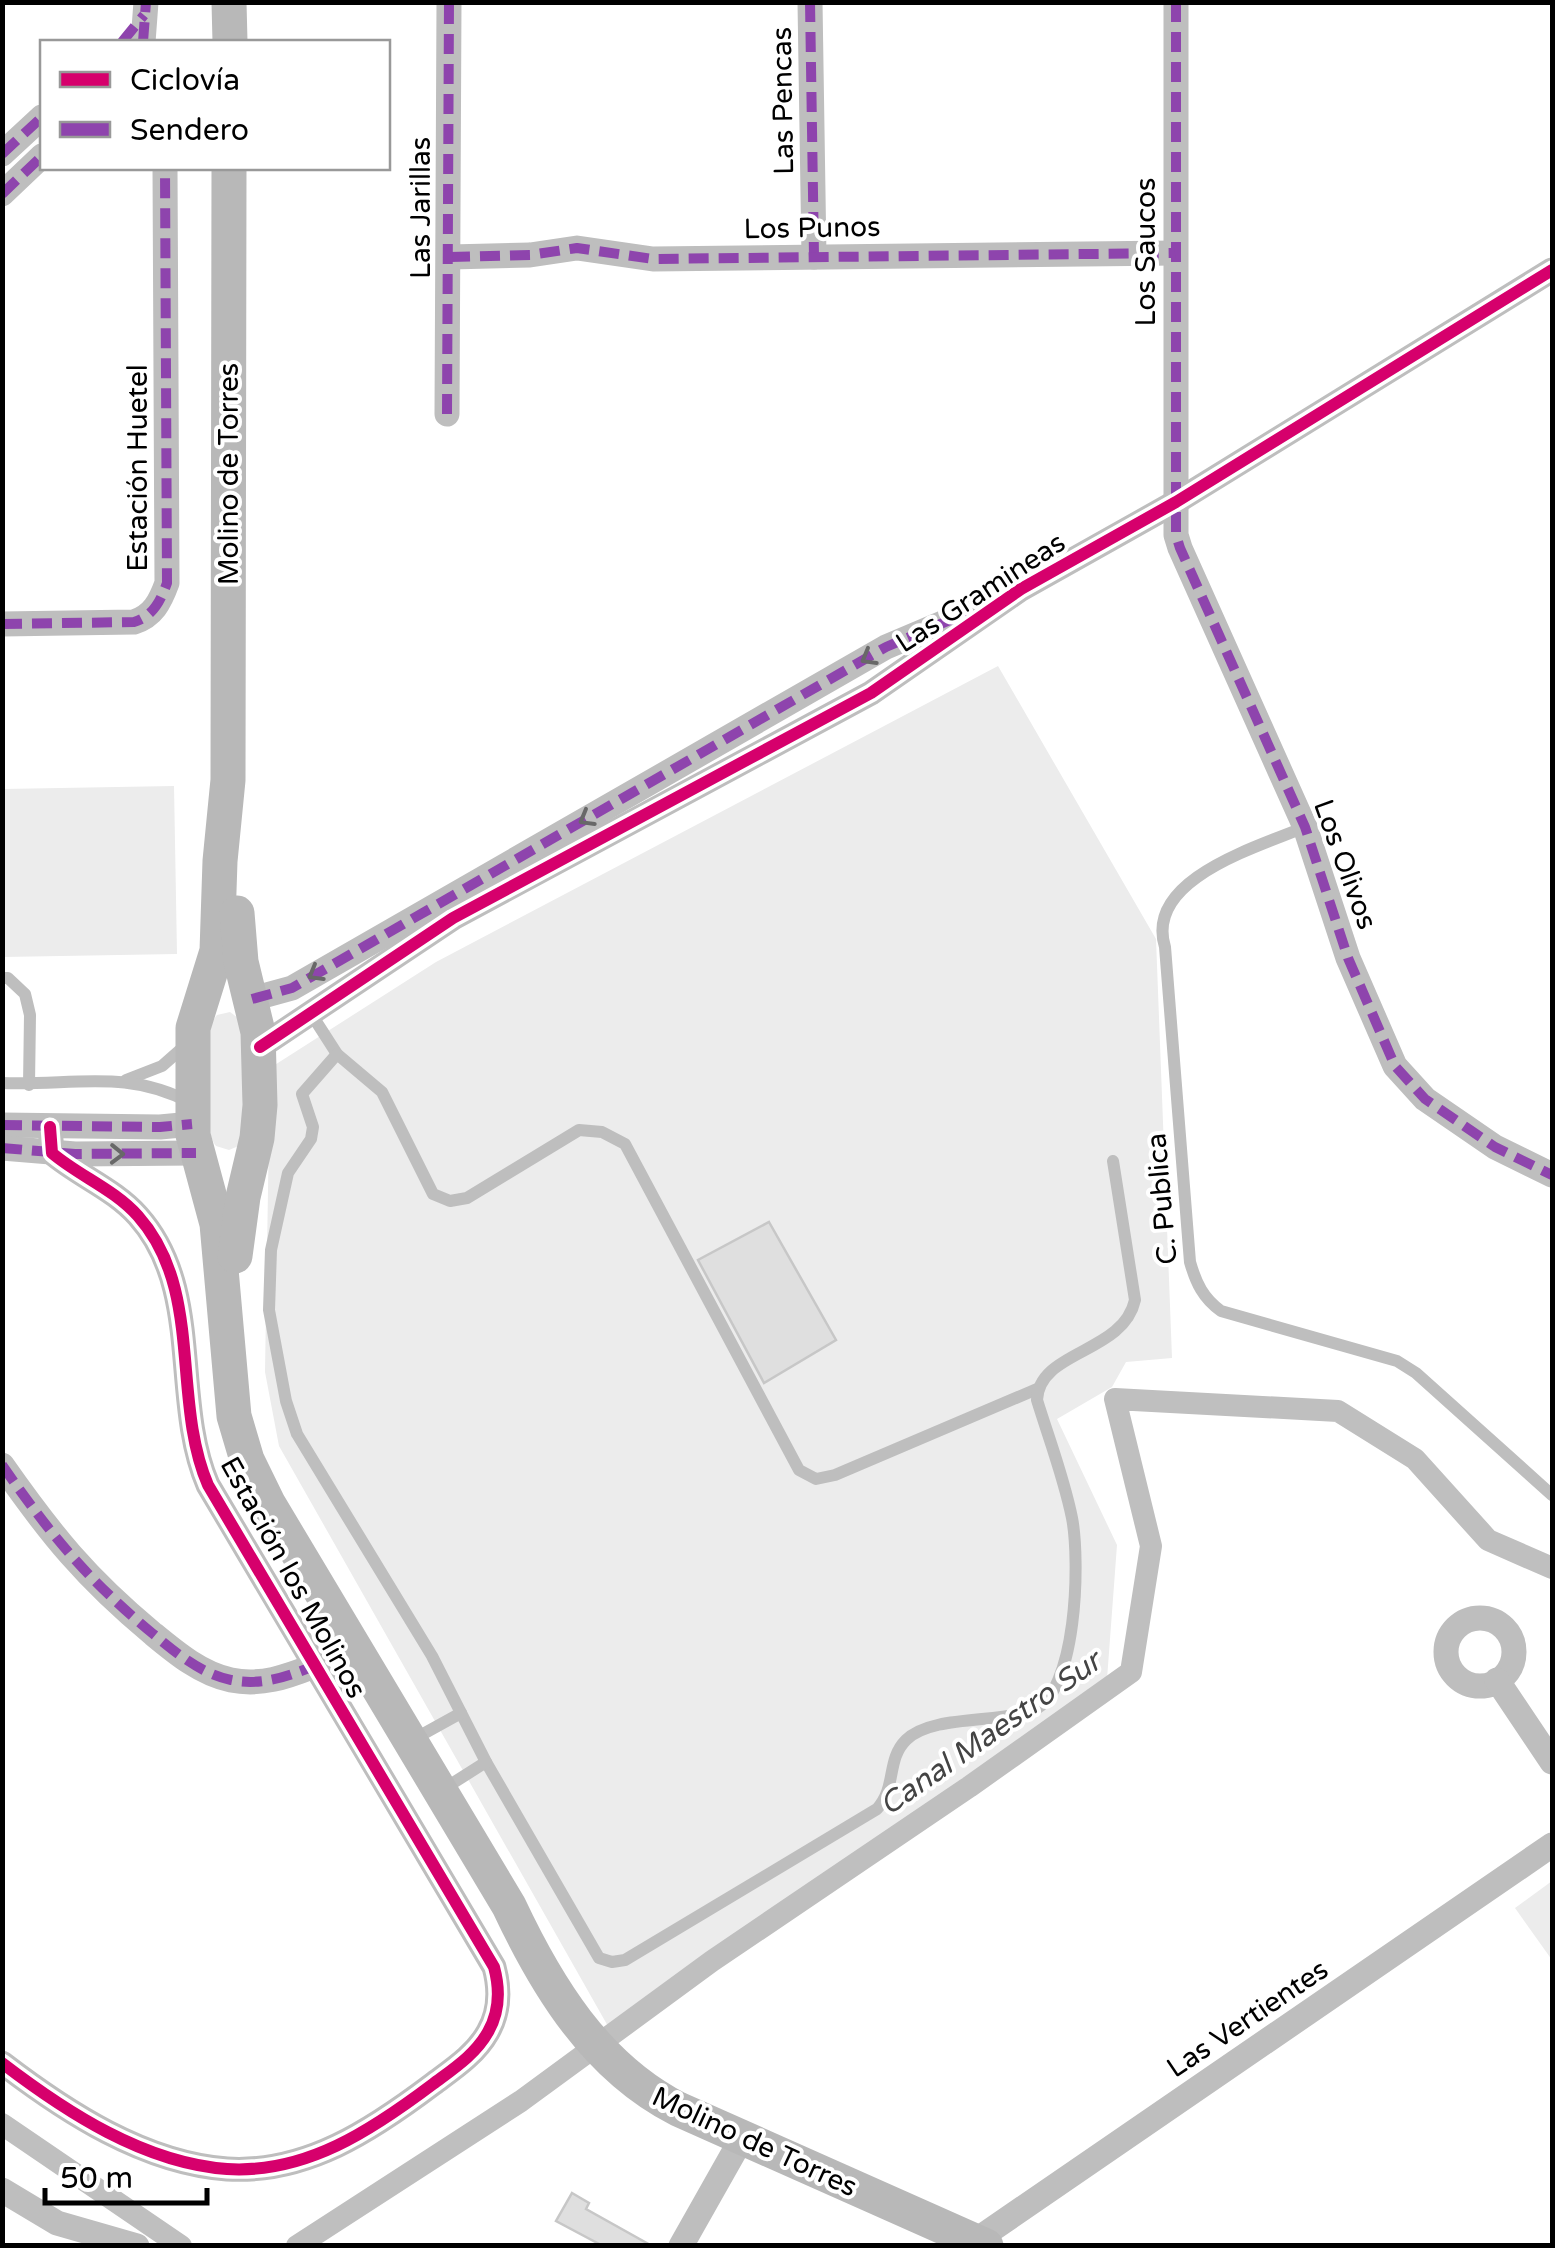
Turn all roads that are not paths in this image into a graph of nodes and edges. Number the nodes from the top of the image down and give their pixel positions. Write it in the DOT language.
graph roads {
  1 [pos="230,2"];
  2 [pos="449,2"];
  3 [pos="810,2"];
  4 [pos="1176,2"];
  5 [pos="145,9"];
  6 [pos="123,40"];
  7 [pos="143,40"];
  8 [pos="230,40"];
  9 [pos="40,119"];
  10 [pos="2,154"];
  11 [pos="40,158"];
  12 [pos="165,170"];
  13 [pos="230,170"];
  14 [pos="2,194"];
  15 [pos="1175,253"];
  16 [pos="450,258"];
  17 [pos="814,258"];
  18 [pos="1552,270"];
  19 [pos="447,414"];
  20 [pos="1176,502"];
  21 [pos="2,624"];
  22 [pos="228,780"];
  23 [pos="1304,827"];
  24 [pos="382,950"];
  25 [pos="2,978"];
  26 [pos="252,1000"];
  27 [pos="310,1012"];
  28 [pos="193,1029"];
  29 [pos="260,1048"];
  30 [pos="337,1054"];
  31 [pos="126,1080"];
  32 [pos="2,1083"];
  33 [pos="30,1084"];
  34 [pos="2,1125"];
  35 [pos="193,1127"];
  36 [pos="257,1138"];
  37 [pos="51,1140"];
  38 [pos="2,1148"];
  39 [pos="1113,1161"];
  40 [pos="1552,1175"];
  41 [pos="228,1322"];
  42 [pos="1037,1389"];
  43 [pos="2,1465"];
  44 [pos="1552,1495"];
  45 [pos="345,1636"];
  46 [pos="314,1666"];
  47 [pos="1497,1680"];
  48 [pos="461,1713"];
  49 [pos="412,1741"];
  50 [pos="486,1762"];
  51 [pos="1552,1762"];
  52 [pos="441,1790"];
  53 [pos="1552,1845"];
  54 [pos="526,1942"];
  55 [pos="2,2063"];
  56 [pos="742,2138"];
  57 [pos="2,2190"];
  58 [pos="980,2243"];
  59 [pos="137,2246"];
  60 [pos="682,2246"];
  1 -- 8 [label="main road"];
  2 -- 16 [label="street, Las Jarillas"];
  3 -- 17 [label="street, Las Pencas"];
  4 -- 15 [label="street, Los Saucos"];
  5 -- 6 [label="street"];
  5 -- 7 [label="street"];
  9 -- 10 [label="street"];
  11 -- 14 [label="street"];
  12 -- 21 [label="street, Estación Huetel"];
  13 -- 22 [label="main road, Molino de Torres"];
  15 -- 17 [label="street, Los Punos"];
  15 -- 20 [label="street, Los Saucos"];
  16 -- 17 [label="street, Los Punos"];
  16 -- 19 [label="street, Las Jarillas"];
  18 -- 20 [label="street, Las Gramineas"];
  20 -- 23 [label="street, Los Olivos"];
  20 -- 24 [label="street, Las Gramineas"];
  22 -- 26 [label="main road, Molino de Torres"];
  22 -- 28 [label="main road, Molino de Torres"];
  23 -- 40 [label="street, Los Olivos"];
  23 -- 44 [label="lane, C. Publica"];
  24 -- 26 [label="street, one-way"];
  24 -- 27 [label="street"];
  25 -- 33 [label="lane"];
  26 -- 28 [label="main road"];
  26 -- 29 [label="main road, Molino de Torres"];
  27 -- 29 [label="street"];
  27 -- 30 [label="lane"];
  28 -- 31 [label="lane"];
  28 -- 35 [label="main road, Molino de Torres"];
  29 -- 36 [label="main road, Molino de Torres"];
  30 -- 42 [label="lane"];
  30 -- 48 [label="lane"];
  31 -- 33 [label="lane"];
  31 -- 35 [label="lane"];
  32 -- 33 [label="lane"];
  34 -- 37 [label="street"];
  35 -- 36 [label="main road"];
  35 -- 37 [label="street"];
  35 -- 41 [label="main road, Molino de Torres"];
  36 -- 41 [label="main road, Molino de Torres"];
  37 -- 38 [label="street"];
  37 -- 46 [label="street, Estación los Molinos"];
  39 -- 42 [label="lane"];
  41 -- 45 [label="main road, Molino de Torres"];
  42 -- 50 [label="lane"];
  43 -- 46 [label="street"];
  45 -- 49 [label="main road, Molino de Torres"];
  45 -- 54 [label="main road, Molino de Torres"];
  46 -- 55 [label="street, Estación los Molinos"];
  47 -- 51 [label="street"];
  48 -- 49 [label="lane"];
  48 -- 50 [label="lane"];
  49 -- 52 [label="main road, Molino de Torres"];
  50 -- 52 [label="lane"];
  52 -- 54 [label="main road, Molino de Torres"];
  53 -- 58 [label="street, Las Vertientes"];
  54 -- 56 [label="main road, Molino de Torres"];
  56 -- 58 [label="main road, Molino de Torres"];
  56 -- 60 [label="street"];
  57 -- 59 [label="street"];
}
